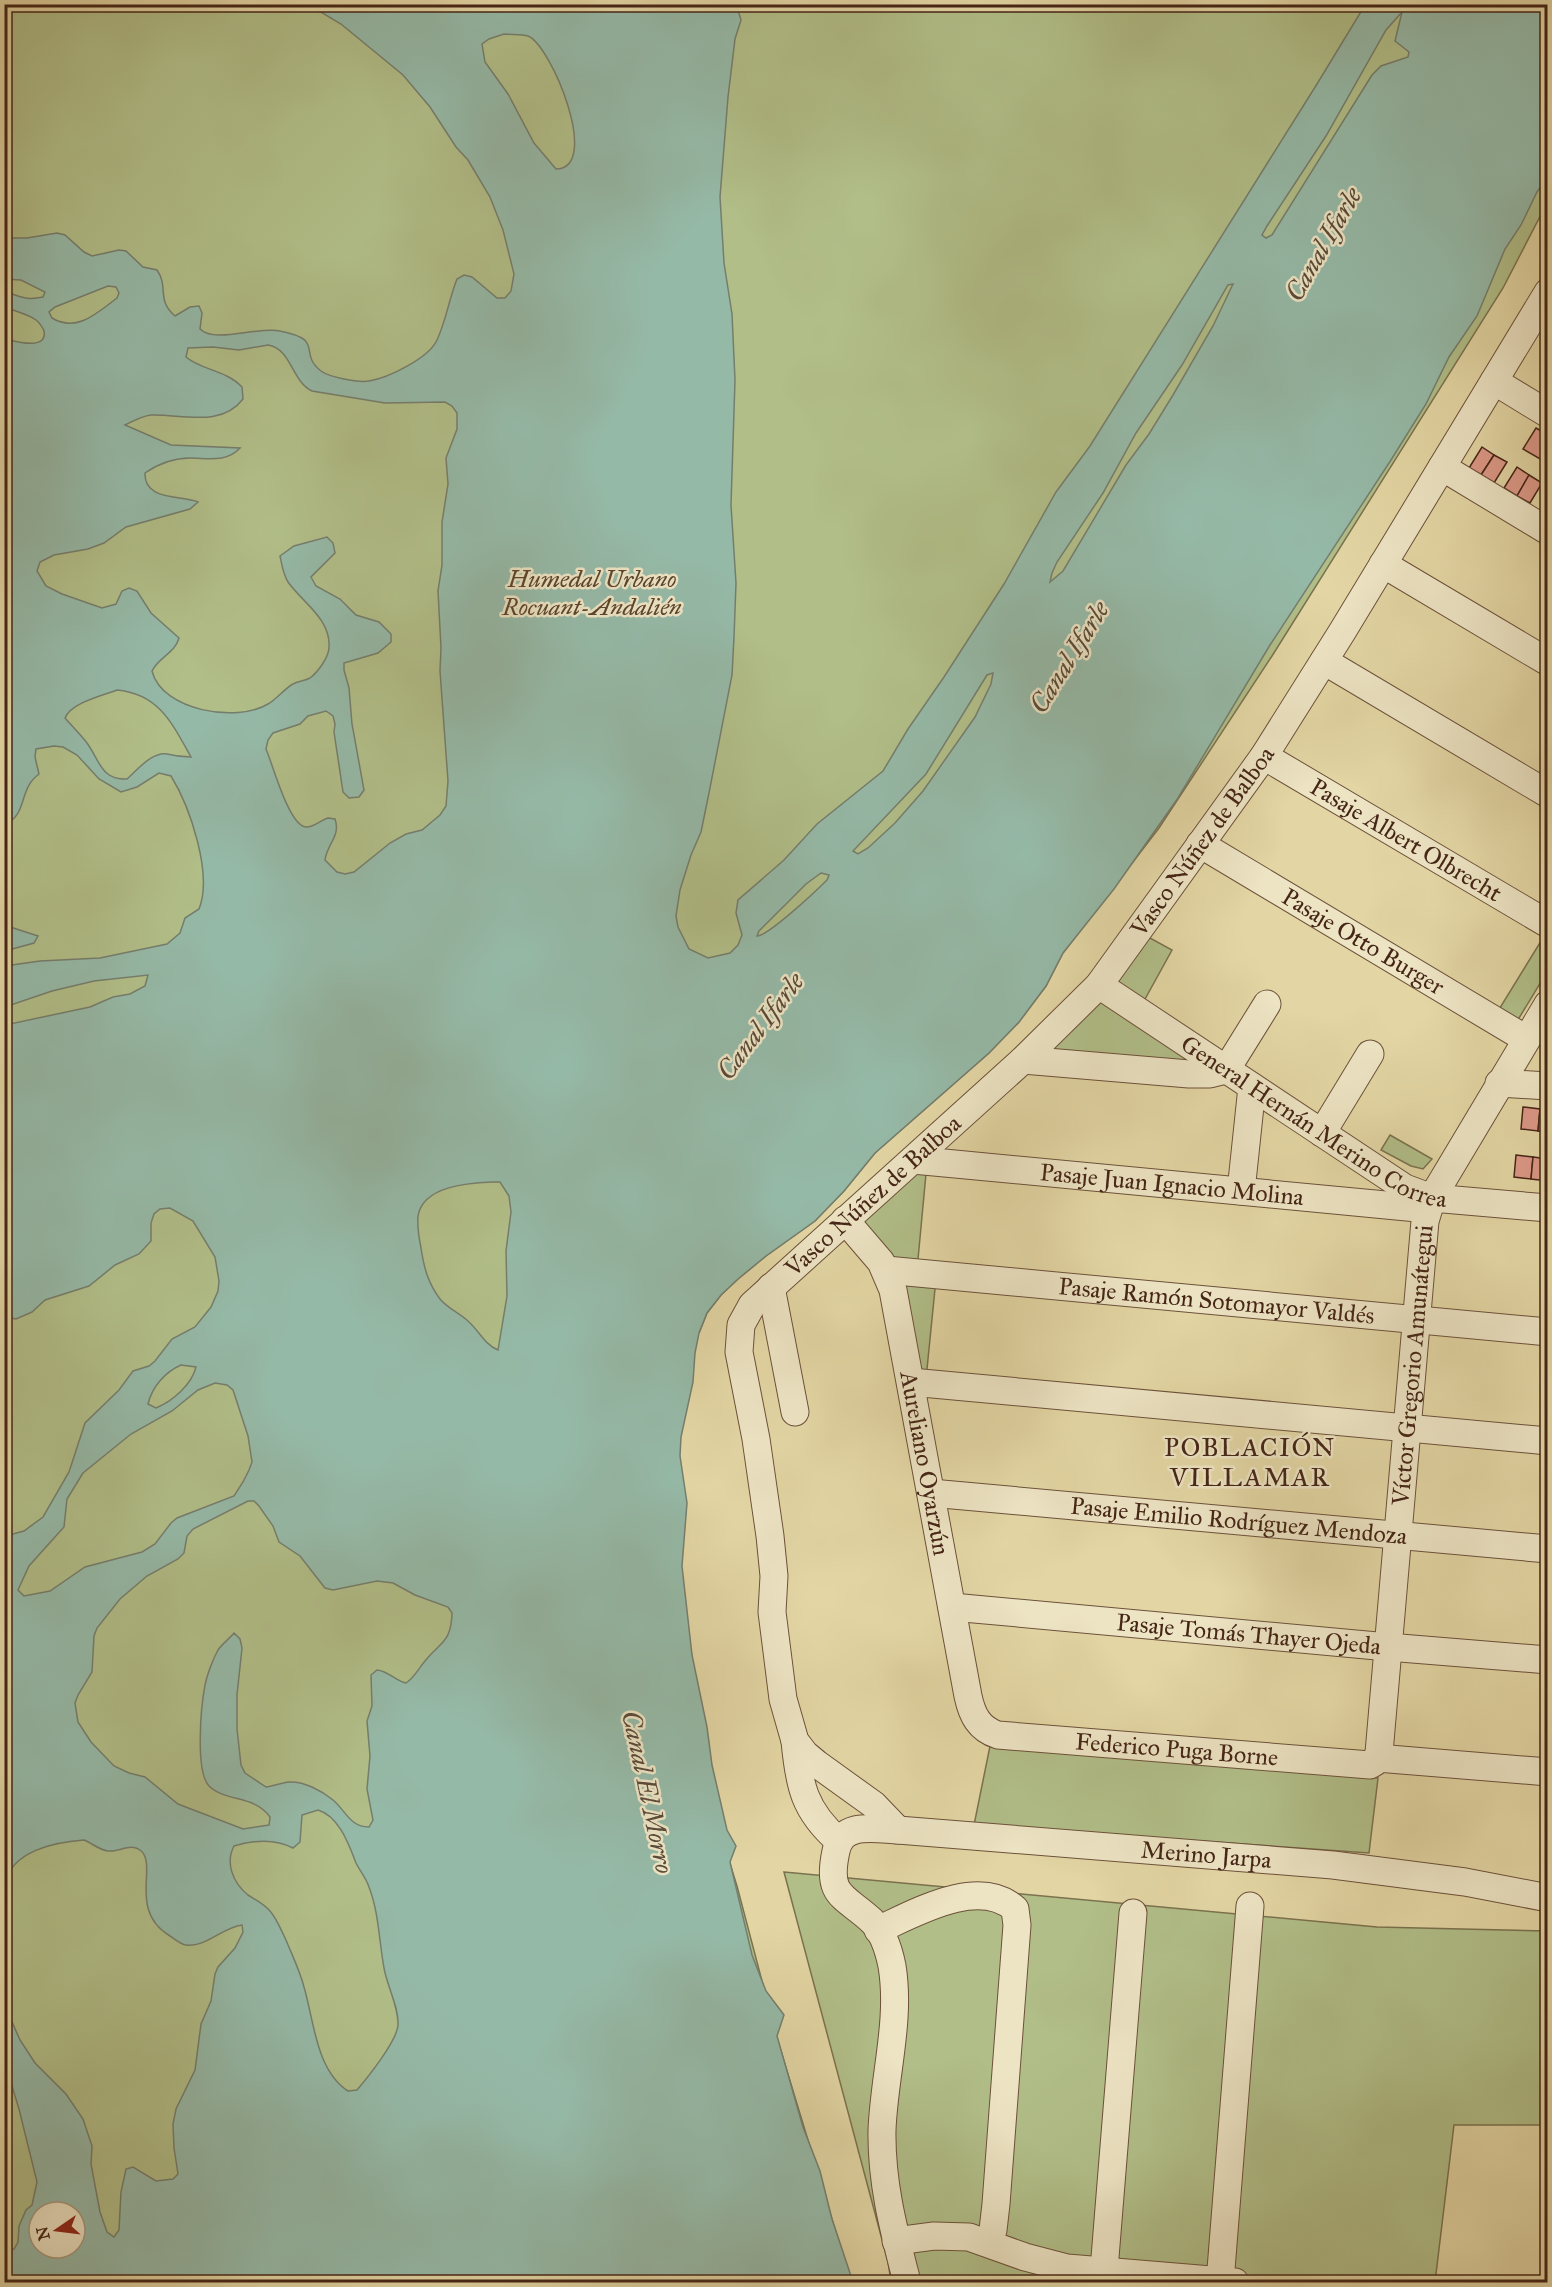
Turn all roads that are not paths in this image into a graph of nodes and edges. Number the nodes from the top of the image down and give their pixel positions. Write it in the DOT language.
graph roads {
  1 [pos="1546,300"];
  2 [pos="1494,381"];
  3 [pos="1548,414"];
  4 [pos="1442,467"];
  5 [pos="1548,531"];
  6 [pos="1383,564"];
  7 [pos="1324,661"];
  8 [pos="1548,662"];
  9 [pos="1264,756"];
  10 [pos="1548,794"];
  11 [pos="1200,844"];
  12 [pos="1548,924"];
  13 [pos="1099,985"];
  14 [pos="1267,1004"];
  15 [pos="1548,1004"];
  16 [pos="1526,1039"];
  17 [pos="1370,1054"];
  18 [pos="1023,1060"];
  19 [pos="1226,1070"];
  20 [pos="1499,1083"];
  21 [pos="1548,1086"];
  22 [pos="1252,1087"];
  23 [pos="1322,1133"];
  24 [pos="913,1160"];
  25 [pos="1241,1191"];
  26 [pos="1430,1203"];
  27 [pos="1548,1208"];
  28 [pos="845,1220"];
  29 [pos="886,1270"];
  30 [pos="762,1296"];
  31 [pos="1416,1319"];
  32 [pos="1548,1332"];
  33 [pos="911,1382"];
  34 [pos="795,1412"];
  35 [pos="1407,1428"];
  36 [pos="1548,1441"];
  37 [pos="931,1493"];
  38 [pos="1398,1536"];
  39 [pos="1548,1550"];
  40 [pos="952,1607"];
  41 [pos="1388,1647"];
  42 [pos="1548,1660"];
  43 [pos="978,1722"];
  44 [pos="795,1740"];
  45 [pos="1377,1758"];
  46 [pos="1548,1772"];
  47 [pos="898,1830"];
  48 [pos="839,1841"];
  49 [pos="1548,1898"];
  50 [pos="1250,1906"];
  51 [pos="1133,1912"];
  52 [pos="878,1930"];
  53 [pos="896,2241"];
  54 [pos="989,2242"];
  55 [pos="1104,2277"];
  56 [pos="1225,2282"];
  57 [pos="907,2283"];
  1 -- 2 [label="street, Vasco Núñez de Balboa"];
  2 -- 3 [label="street"];
  2 -- 4 [label="street, Vasco Núñez de Balboa"];
  4 -- 5 [label="street"];
  4 -- 6 [label="street, Vasco Núñez de Balboa"];
  6 -- 7 [label="street, Vasco Núñez de Balboa"];
  6 -- 8 [label="street"];
  7 -- 9 [label="street, Vasco Núñez de Balboa"];
  7 -- 10 [label="street"];
  9 -- 11 [label="street, Vasco Núñez de Balboa"];
  9 -- 12 [label="street, Pasaje Albert Olbrecht"];
  11 -- 13 [label="street, Vasco Núñez de Balboa"];
  11 -- 16 [label="street, Pasaje Otto Burger"];
  13 -- 18 [label="street, Vasco Núñez de Balboa"];
  13 -- 19 [label="street, General Hernán Merino Correa"];
  14 -- 19 [label="street"];
  15 -- 16 [label="street, Víctor Gregorio Amunátegui"];
  16 -- 20 [label="street, Víctor Gregorio Amunátegui"];
  17 -- 23 [label="street"];
  18 -- 19 [label="street"];
  18 -- 24 [label="street, Vasco Núñez de Balboa"];
  19 -- 22 [label="street, General Hernán Merino Correa"];
  20 -- 21 [label="street"];
  20 -- 26 [label="street, Víctor Gregorio Amunátegui"];
  22 -- 23 [label="street, General Hernán Merino Correa"];
  22 -- 25 [label="street"];
  23 -- 26 [label="street, General Hernán Merino Correa"];
  24 -- 25 [label="street, Pasaje Juan Ignacio Molina"];
  24 -- 28 [label="street, Vasco Núñez de Balboa"];
  25 -- 26 [label="street, Pasaje Juan Ignacio Molina"];
  26 -- 27 [label="street, General Hernán Merino Correa"];
  26 -- 31 [label="street, Víctor Gregorio Amunátegui"];
  28 -- 29 [label="street, Aureliano Oyarzún"];
  28 -- 30 [label="street, Vasco Núñez de Balboa"];
  29 -- 31 [label="street, Pasaje Ramón Sotomayor Valdés"];
  29 -- 33 [label="street, Aureliano Oyarzún"];
  30 -- 34 [label="street"];
  30 -- 44 [label="street"];
  31 -- 32 [label="street, Pasaje Ramón Sotomayor Valdés"];
  31 -- 35 [label="street, Víctor Gregorio Amunátegui"];
  33 -- 35 [label="street"];
  33 -- 37 [label="street, Aureliano Oyarzún"];
  35 -- 36 [label="street"];
  35 -- 38 [label="street, Víctor Gregorio Amunátegui"];
  37 -- 38 [label="street, Pasaje Emilio Rodríguez Mendoza"];
  37 -- 40 [label="street, Aureliano Oyarzún"];
  38 -- 39 [label="street, Pasaje Emilio Rodríguez Mendoza"];
  38 -- 41 [label="street, Víctor Gregorio Amunátegui"];
  40 -- 41 [label="street, Pasaje Tomás Thayer Ojeda"];
  40 -- 43 [label="street, Aureliano Oyarzún"];
  41 -- 42 [label="street, Pasaje Tomás Thayer Ojeda"];
  41 -- 45 [label="street, Víctor Gregorio Amunátegui"];
  43 -- 45 [label="street, Federico Puga Borne"];
  44 -- 47 [label="street"];
  44 -- 48 [label="street"];
  45 -- 46 [label="street, Federico Puga Borne"];
  47 -- 48 [label="street, Merino Jarpa"];
  47 -- 49 [label="street, Merino Jarpa"];
  48 -- 52 [label="street"];
  50 -- 56 [label="street"];
  51 -- 55 [label="street"];
  52 -- 53 [label="street"];
  52 -- 54 [label="street"];
  53 -- 54 [label="street"];
  53 -- 57 [label="street"];
  54 -- 55 [label="street"];
  55 -- 56 [label="street"];
}
